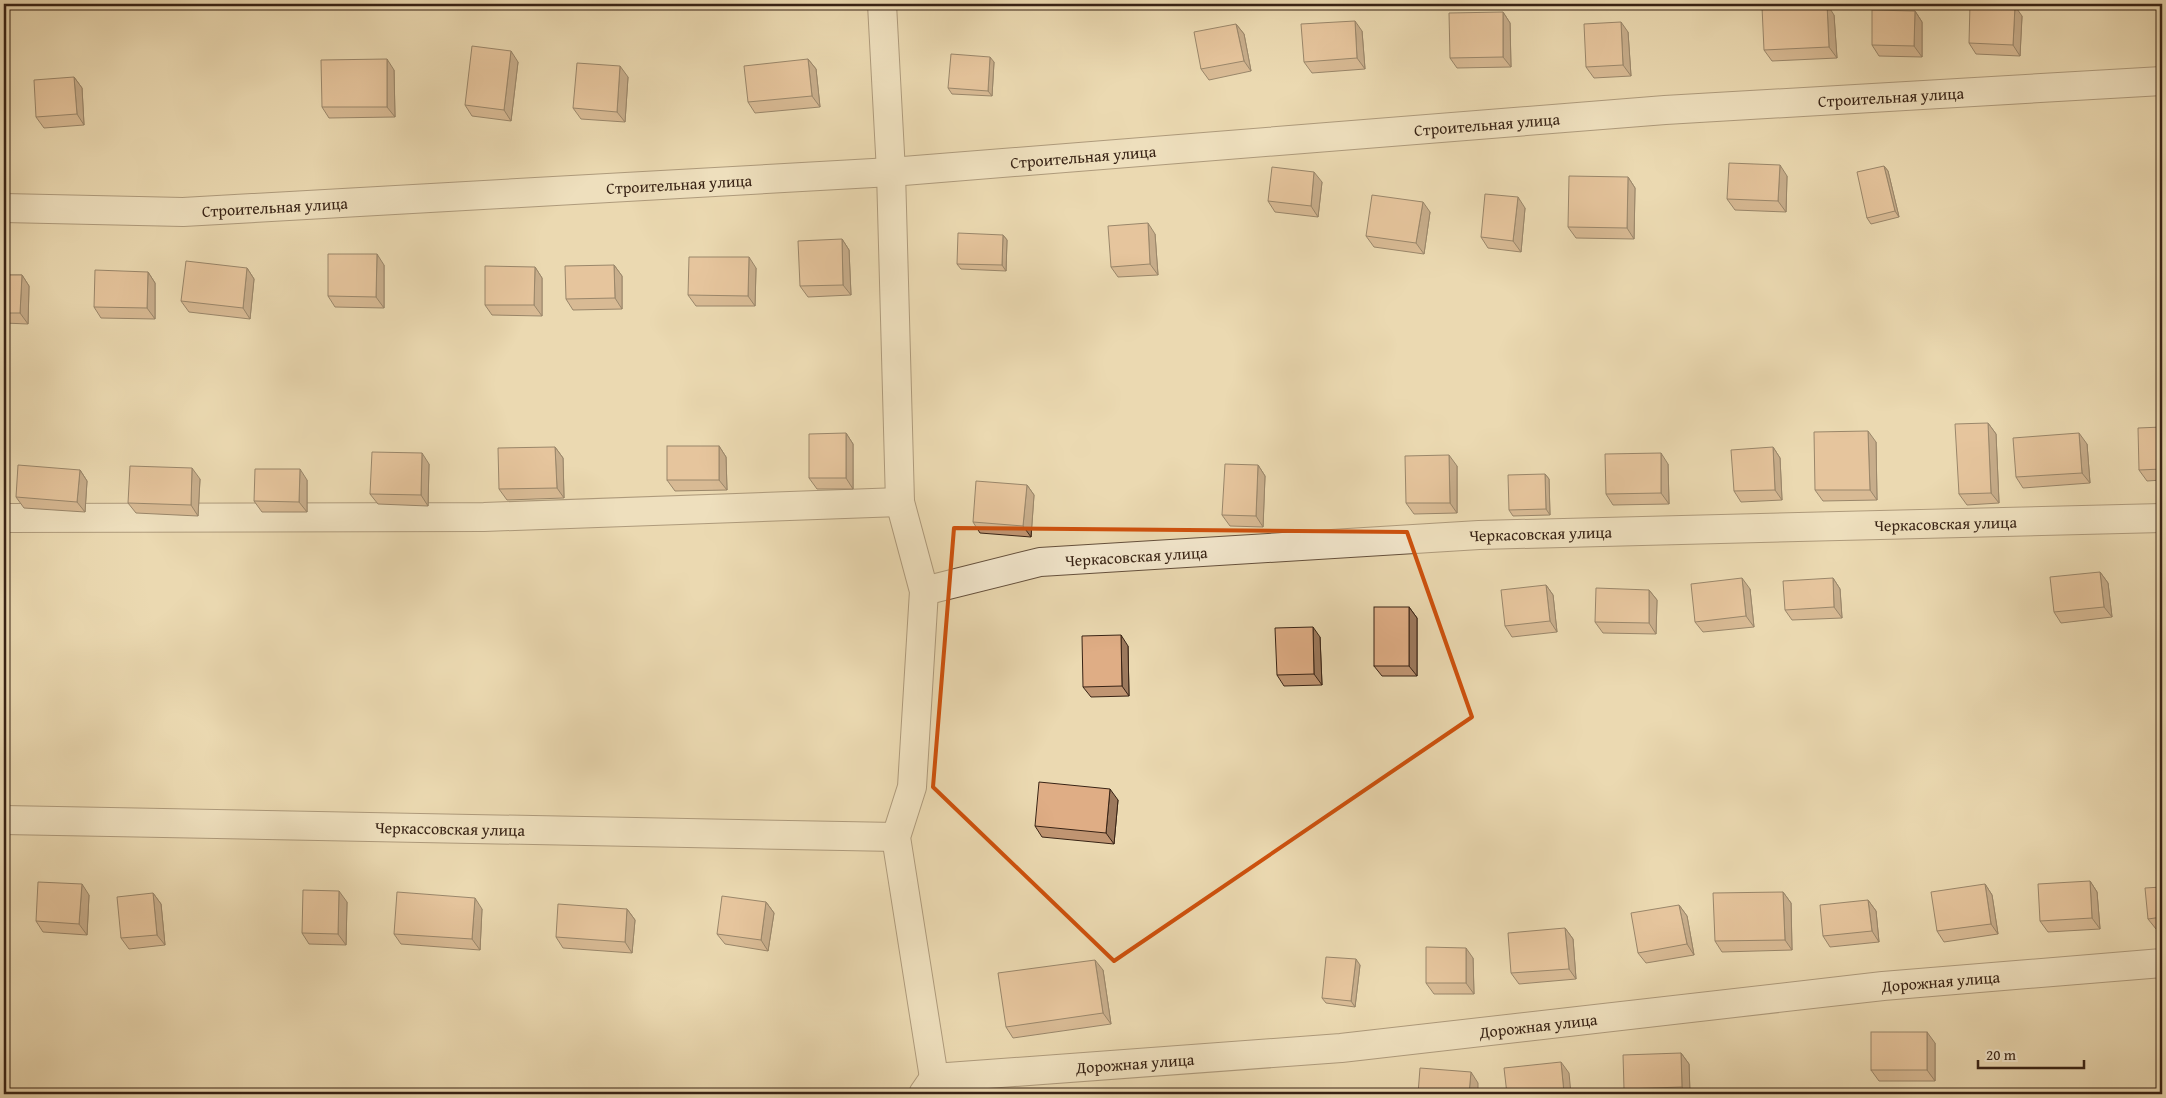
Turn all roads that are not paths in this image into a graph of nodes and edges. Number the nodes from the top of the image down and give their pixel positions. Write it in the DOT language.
graph roads {
  1 [pos="882,4"];
  2 [pos="2162,80"];
  3 [pos="891,172"];
  4 [pos="4,208"];
  5 [pos="900,502"];
  6 [pos="4,518"];
  7 [pos="2162,518"];
  8 [pos="924,591"];
  9 [pos="4,820"];
  10 [pos="896,837"];
  11 [pos="2162,964"];
  12 [pos="929,1086"];
  1 -- 3 [label="street"];
  2 -- 3 [label="street, Строительная улица"];
  3 -- 4 [label="street, Строительная улица"];
  3 -- 5 [label="street"];
  5 -- 6 [label="street"];
  5 -- 8 [label="street"];
  7 -- 8 [label="street, Черкасовская улица"];
  8 -- 10 [label="street"];
  9 -- 10 [label="street, Черкассовская улица"];
  10 -- 12 [label="street"];
  11 -- 12 [label="street, Дорожная улица"];
}
